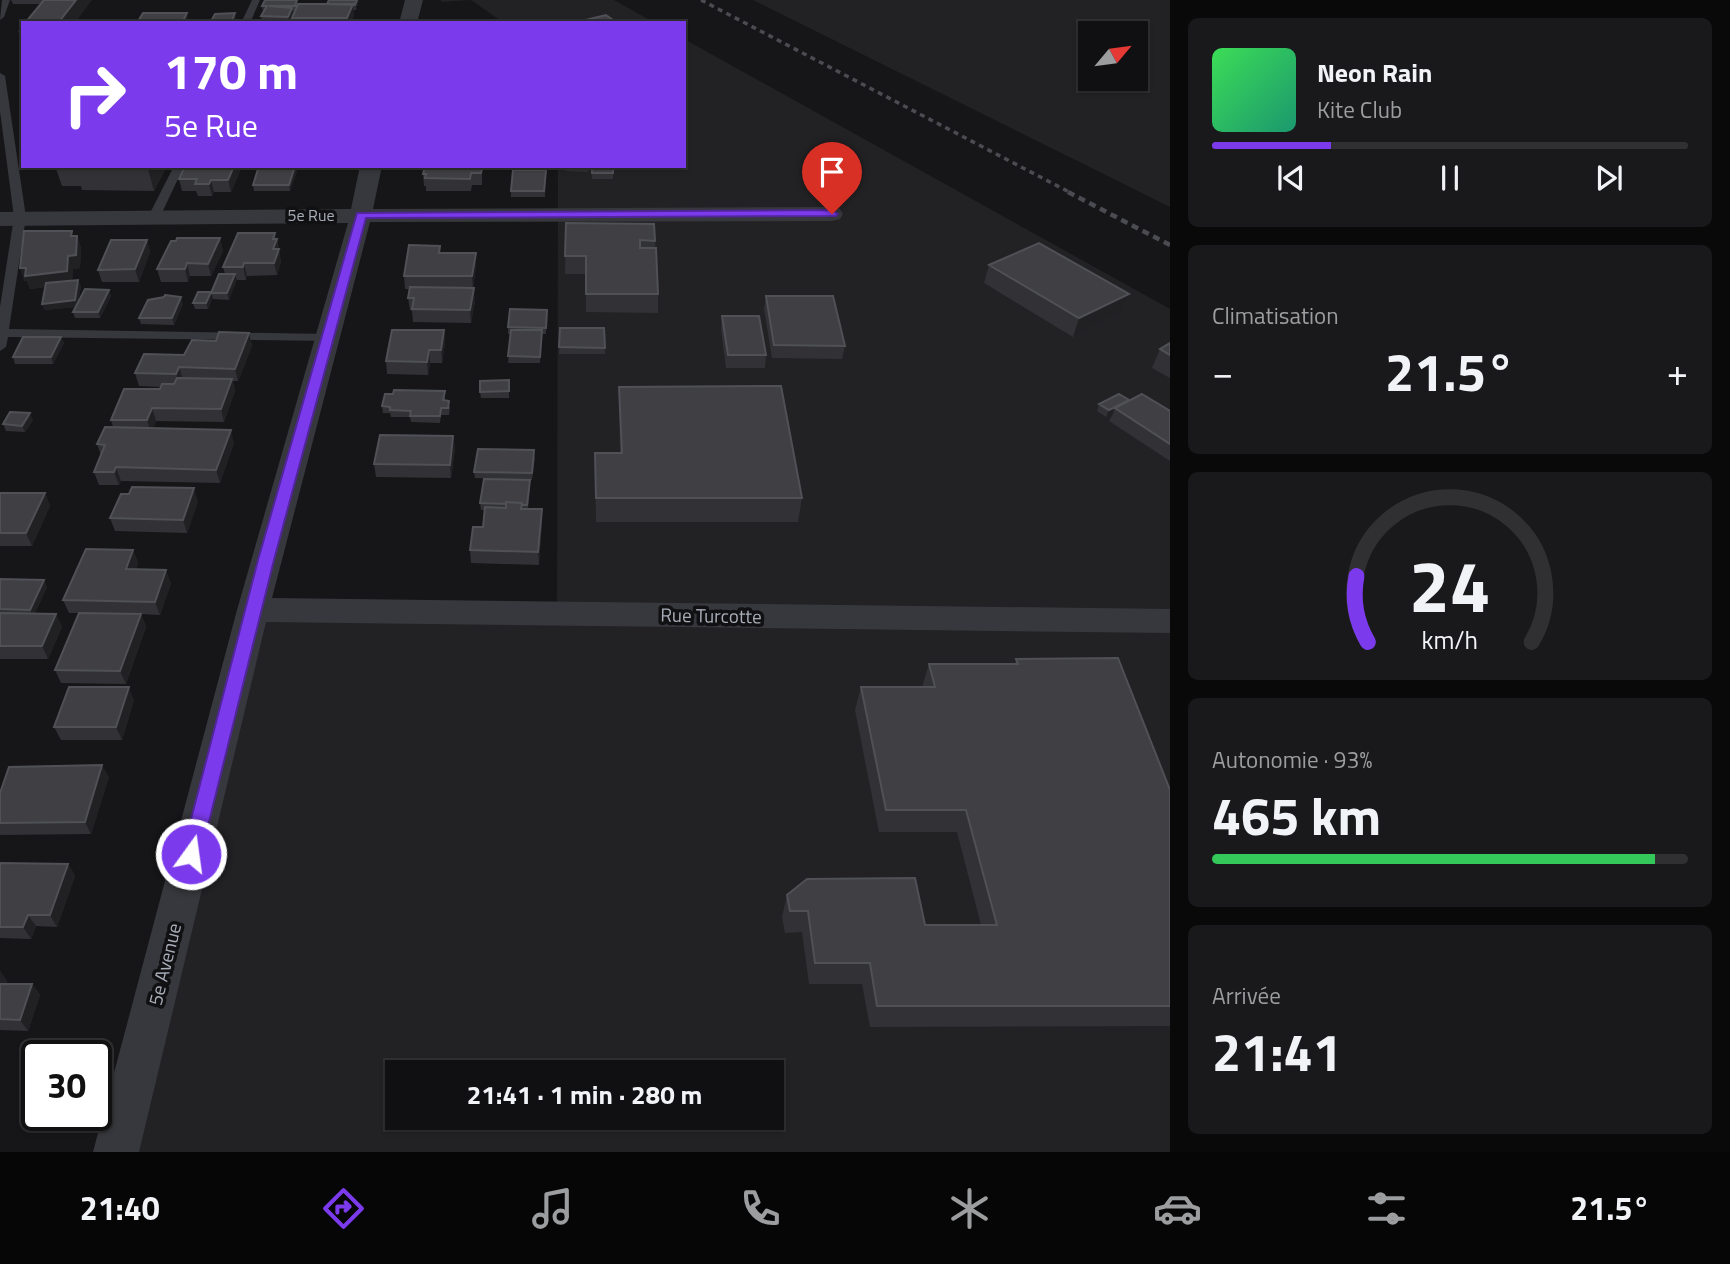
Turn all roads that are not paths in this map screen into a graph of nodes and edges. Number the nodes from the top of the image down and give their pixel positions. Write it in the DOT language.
graph roads {
  1 [pos="6,0"];
  2 [pos="256,0"];
  3 [pos="414,0"];
  4 [pos="0,17"];
  5 [pos="247,21"];
  6 [pos="409,21"];
  7 [pos="0,76"];
  8 [pos="178,168"];
  9 [pos="371,168"];
  10 [pos="832,214"];
  11 [pos="361,215"];
  12 [pos="154,217"];
  13 [pos="10,218"];
  14 [pos="326,338"];
  15 [pos="1,340"];
  16 [pos="253,610"];
  17 [pos="1170,621"];
  18 [pos="116,1152"];
  1 -- 4 [label="lane"];
  2 -- 5 [label="lane"];
  3 -- 6 [label="street"];
  7 -- 13 [label="lane"];
  8 -- 12 [label="lane"];
  9 -- 11 [label="street, 5e Avenue"];
  10 -- 11 [label="street, 5e Rue"];
  11 -- 12 [label="street, 5e Rue"];
  11 -- 14 [label="street, 5e Avenue"];
  12 -- 13 [label="street, 5e Rue"];
  13 -- 15 [label="lane"];
  14 -- 15 [label="lane"];
  14 -- 16 [label="street, 5e Avenue"];
  16 -- 17 [label="street, Rue Turcotte"];
  16 -- 18 [label="street, 5e Avenue"];
}
